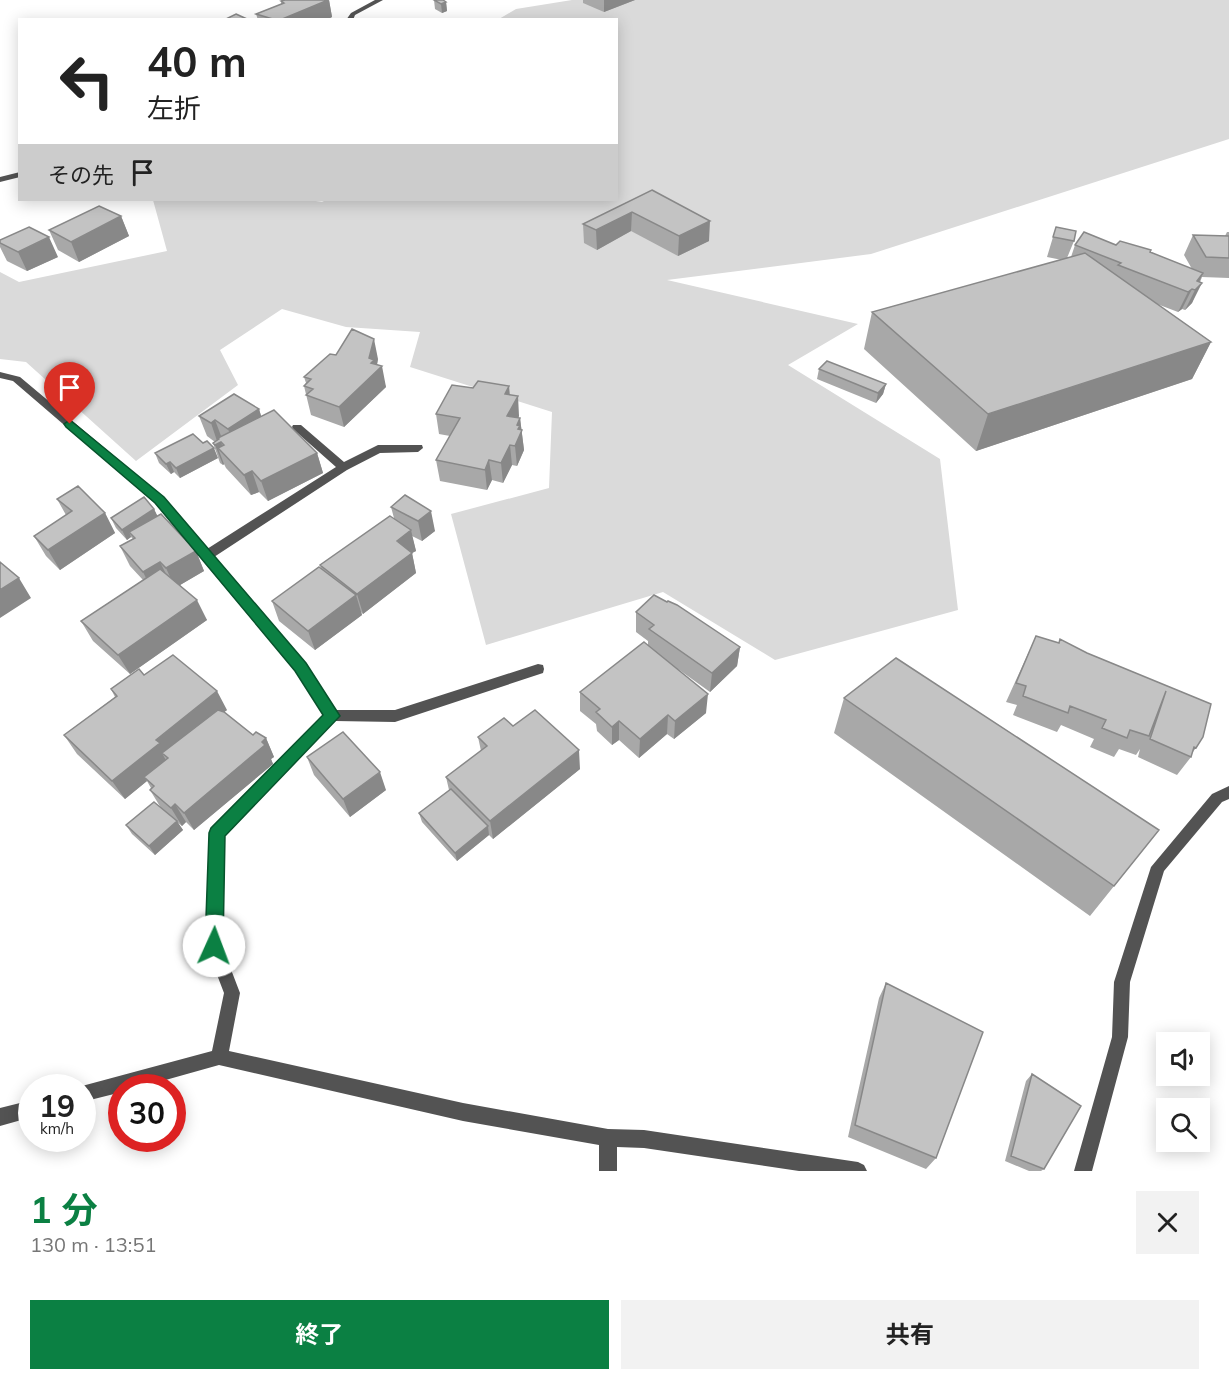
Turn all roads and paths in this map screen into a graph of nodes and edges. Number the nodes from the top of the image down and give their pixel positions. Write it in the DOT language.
graph roads {
  1 [pos="380,0"];
  2 [pos="351,18"];
  3 [pos="18,175"];
  4 [pos="0,180"];
  5 [pos="0,375"];
  6 [pos="297,427"];
  7 [pos="418,448"];
  8 [pos="343,467"];
  9 [pos="206,556"];
  10 [pos="538,669"];
  11 [pos="332,716"];
  12 [pos="1229,792"];
  13 [pos="219,1057"];
  14 [pos="96,1090"];
  15 [pos="18,1112"];
  16 [pos="0,1117"];
  17 [pos="608,1138"];
  18 [pos="608,1171"];
  19 [pos="858,1171"];
  20 [pos="1083,1171"];
  1 -- 2 [label="street"];
  3 -- 4 [label="street"];
  5 -- 9 [label="street"];
  6 -- 8 [label="street"];
  7 -- 8 [label="street"];
  8 -- 9 [label="street"];
  9 -- 11 [label="street"];
  10 -- 11 [label="street"];
  11 -- 13 [label="street"];
  12 -- 20 [label="street"];
  13 -- 14 [label="street"];
  13 -- 17 [label="street"];
  15 -- 16 [label="street"];
  17 -- 18 [label="street"];
  17 -- 19 [label="street"];
}
